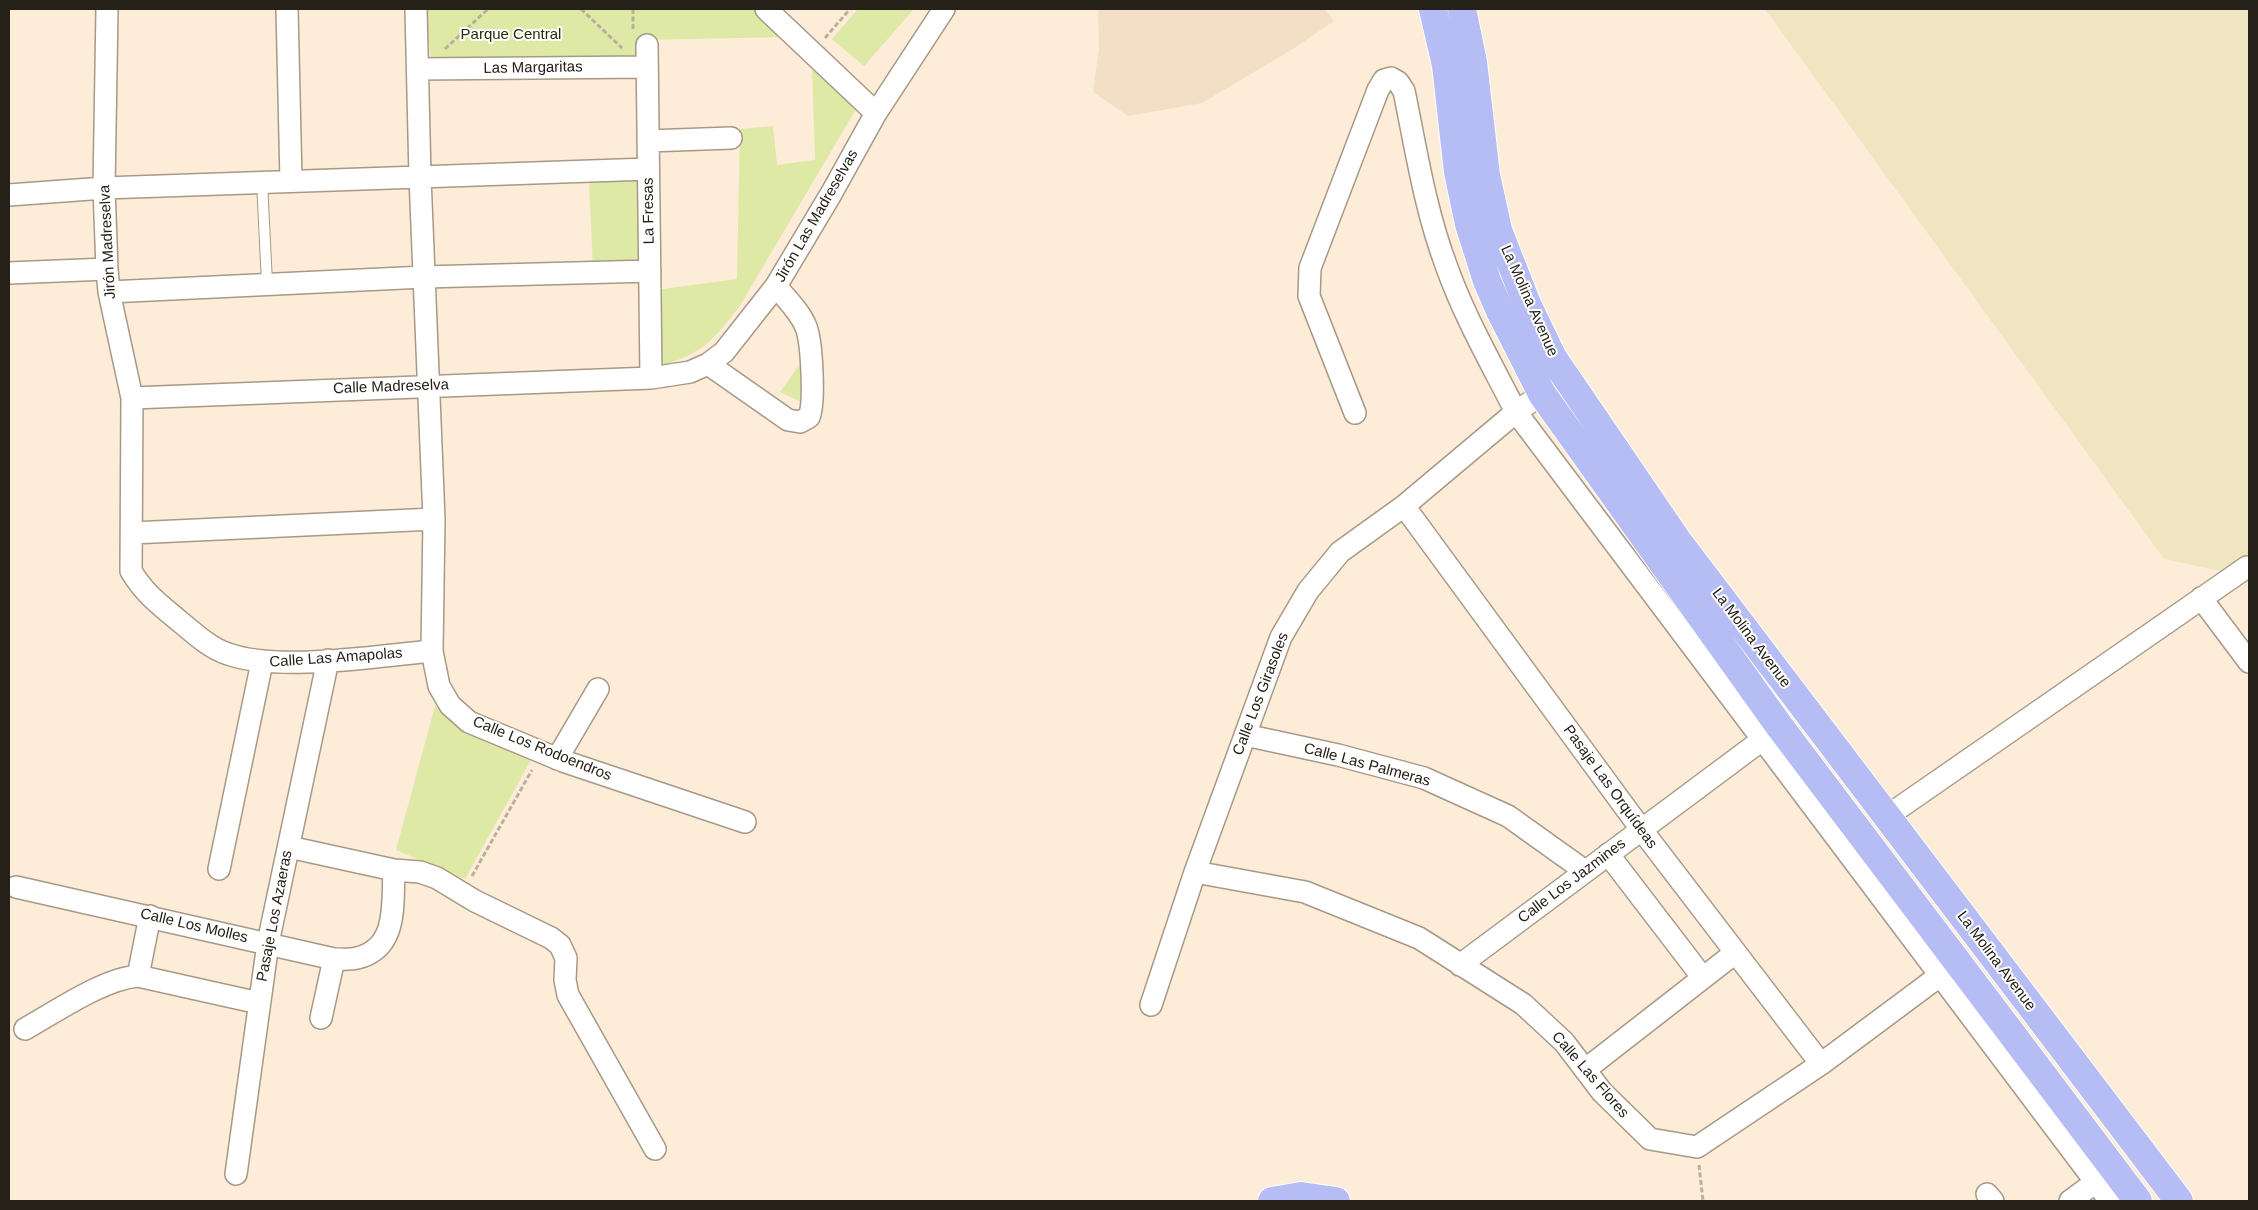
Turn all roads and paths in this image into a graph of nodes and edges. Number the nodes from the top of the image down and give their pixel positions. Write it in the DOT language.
graph roads {
  1 [pos="108,9"];
  2 [pos="287,9"];
  3 [pos="416,9"];
  4 [pos="488,9"];
  5 [pos="581,9"];
  6 [pos="766,9"];
  7 [pos="850,9"];
  8 [pos="944,9"];
  9 [pos="1433,9"];
  10 [pos="1462,9"];
  11 [pos="647,45"];
  12 [pos="442,52"];
  13 [pos="627,52"];
  14 [pos="813,52"];
  15 [pos="647,67"];
  16 [pos="419,70"];
  17 [pos="876,113"];
  18 [pos="731,138"];
  19 [pos="648,141"];
  20 [pos="648,169"];
  21 [pos="420,177"];
  22 [pos="291,181"];
  23 [pos="262,182"];
  24 [pos="104,188"];
  25 [pos="9,195"];
  26 [pos="107,269"];
  27 [pos="650,271"];
  28 [pos="9,273"];
  29 [pos="424,277"];
  30 [pos="267,284"];
  31 [pos="776,286"];
  32 [pos="109,292"];
  33 [pos="708,364"];
  34 [pos="651,378"];
  35 [pos="1570,383"];
  36 [pos="428,386"];
  37 [pos="1542,394"];
  38 [pos="132,398"];
  39 [pos="1516,412"];
  40 [pos="1355,413"];
  41 [pos="1404,506"];
  42 [pos="434,519"];
  43 [pos="132,533"];
  44 [pos="2247,567"];
  45 [pos="2202,598"];
  46 [pos="432,651"];
  47 [pos="328,660"];
  48 [pos="262,662"];
  49 [pos="2249,662"];
  50 [pos="598,689"];
  51 [pos="1771,733"];
  52 [pos="1245,734"];
  53 [pos="550,755"];
  54 [pos="1886,817"];
  55 [pos="745,822"];
  56 [pos="1641,829"];
  57 [pos="289,848"];
  58 [pos="1608,854"];
  59 [pos="219,869"];
  60 [pos="394,870"];
  61 [pos="1585,871"];
  62 [pos="1195,872"];
  63 [pos="16,886"];
  64 [pos="462,893"];
  65 [pos="150,916"];
  66 [pos="268,943"];
  67 [pos="1735,953"];
  68 [pos="334,959"];
  69 [pos="1460,964"];
  70 [pos="1949,968"];
  71 [pos="138,976"];
  72 [pos="1703,978"];
  73 [pos="259,1003"];
  74 [pos="1151,1005"];
  75 [pos="321,1018"];
  76 [pos="24,1029"];
  77 [pos="1821,1064"];
  78 [pos="1586,1068"];
  79 [pos="1697,1147"];
  80 [pos="656,1149"];
  81 [pos="236,1174"];
  82 [pos="2096,1182"];
  83 [pos="1272,1201"];
  84 [pos="1336,1201"];
  85 [pos="1703,1201"];
  86 [pos="2070,1201"];
  87 [pos="2110,1201"];
  88 [pos="2138,1201"];
  89 [pos="2179,1201"];
  1 -- 24 [label="street, Jirón Madreselva"];
  2 -- 22 [label="street"];
  3 -- 16 [label="street, Calle Los Rodoendros"];
  4 -- 12 [label="path"];
  5 -- 13 [label="path"];
  6 -- 14 [label="street"];
  7 -- 14 [label="path"];
  8 -- 17 [label="street, Jirón Las Madreselvas"];
  9 -- 37 [label="main road, La Molina Avenue"];
  10 -- 35 [label="main road, La Molina Avenue"];
  11 -- 15 [label="street, La Fresas"];
  14 -- 17 [label="street"];
  15 -- 16 [label="street, Las Margaritas"];
  15 -- 19 [label="street, La Fresas"];
  16 -- 21 [label="street, Calle Los Rodoendros"];
  17 -- 31 [label="street, Jirón Las Madreselvas"];
  18 -- 19 [label="street"];
  19 -- 20 [label="street, La Fresas"];
  20 -- 21 [label="street"];
  20 -- 27 [label="street, La Fresas"];
  21 -- 22 [label="street"];
  21 -- 29 [label="street, Calle Los Rodoendros"];
  22 -- 23 [label="street"];
  23 -- 24 [label="street"];
  23 -- 30 [label="lane"];
  24 -- 25 [label="street"];
  24 -- 26 [label="street, Jirón Madreselva"];
  26 -- 28 [label="street"];
  26 -- 32 [label="street, Jirón Madreselva"];
  27 -- 29 [label="street"];
  27 -- 34 [label="street, La Fresas"];
  29 -- 30 [label="street"];
  29 -- 36 [label="street, Calle Los Rodoendros"];
  30 -- 32 [label="street"];
  31 -- 33 [label="street, Jirón Las Madreselvas"];
  31 -- 33 [label="street"];
  32 -- 38 [label="street, Jirón Madreselva"];
  33 -- 34 [label="street, Jirón Las Madreselvas"];
  34 -- 36 [label="street, Calle Madreselva"];
  35 -- 37 [label="street, Calle Los Girasoles"];
  35 -- 54 [label="main road, La Molina Avenue"];
  36 -- 38 [label="street, Calle Madreselva"];
  36 -- 42 [label="street, Calle Los Rodoendros"];
  37 -- 39 [label="street, Calle Los Girasoles"];
  37 -- 51 [label="main road, La Molina Avenue"];
  38 -- 43 [label="street, Jirón Madreselva"];
  39 -- 40 [label="street"];
  39 -- 41 [label="street, Calle Los Girasoles"];
  39 -- 51 [label="street"];
  41 -- 52 [label="street, Calle Los Girasoles"];
  41 -- 56 [label="street, Pasaje Las Orquídeas"];
  42 -- 43 [label="street"];
  42 -- 46 [label="street, Calle Los Rodoendros"];
  43 -- 48 [label="street, Calle Las Amapolas"];
  44 -- 45 [label="street"];
  45 -- 49 [label="street"];
  45 -- 54 [label="street"];
  46 -- 47 [label="street, Calle Las Amapolas"];
  46 -- 53 [label="street, Calle Los Rodoendros"];
  47 -- 48 [label="street, Calle Las Amapolas"];
  47 -- 57 [label="street, Pasaje Los Azaeras"];
  48 -- 59 [label="street"];
  50 -- 53 [label="street"];
  51 -- 56 [label="street, Calle Los Jazmines"];
  51 -- 70 [label="main road, La Molina Avenue"];
  52 -- 61 [label="street, Calle Las Palmeras"];
  52 -- 62 [label="street, Calle Los Girasoles"];
  53 -- 55 [label="street, Calle Los Rodoendros"];
  53 -- 64 [label="path"];
  54 -- 89 [label="main road, La Molina Avenue"];
  56 -- 58 [label="street, Calle Los Jazmines"];
  56 -- 67 [label="street, Pasaje Las Orquídeas"];
  57 -- 60 [label="street"];
  57 -- 66 [label="street, Pasaje Los Azaeras"];
  58 -- 61 [label="street, Calle Los Jazmines"];
  58 -- 72 [label="street"];
  60 -- 64 [label="street"];
  60 -- 68 [label="street, Calle Los Molles"];
  61 -- 69 [label="street, Calle Los Jazmines"];
  62 -- 69 [label="street, Calle Las Flores"];
  62 -- 74 [label="street, Calle Los Girasoles"];
  63 -- 65 [label="street, Calle Los Molles"];
  64 -- 80 [label="street"];
  65 -- 66 [label="street, Calle Los Molles"];
  65 -- 71 [label="street"];
  66 -- 68 [label="street, Calle Los Molles"];
  66 -- 73 [label="street, Pasaje Los Azaeras"];
  67 -- 72 [label="street"];
  67 -- 77 [label="street, Pasaje Las Orquídeas"];
  68 -- 75 [label="street"];
  69 -- 78 [label="street, Calle Las Flores"];
  70 -- 77 [label="street"];
  70 -- 82 [label="street"];
  70 -- 88 [label="main road, La Molina Avenue"];
  71 -- 73 [label="street"];
  71 -- 76 [label="street"];
  72 -- 78 [label="street"];
  73 -- 81 [label="street, Pasaje Los Azaeras"];
  77 -- 79 [label="street"];
  78 -- 79 [label="street, Calle Las Flores"];
  79 -- 85 [label="path"];
  82 -- 86 [label="street"];
  82 -- 87 [label="street"];
  83 -- 84 [label="main road"];
}
